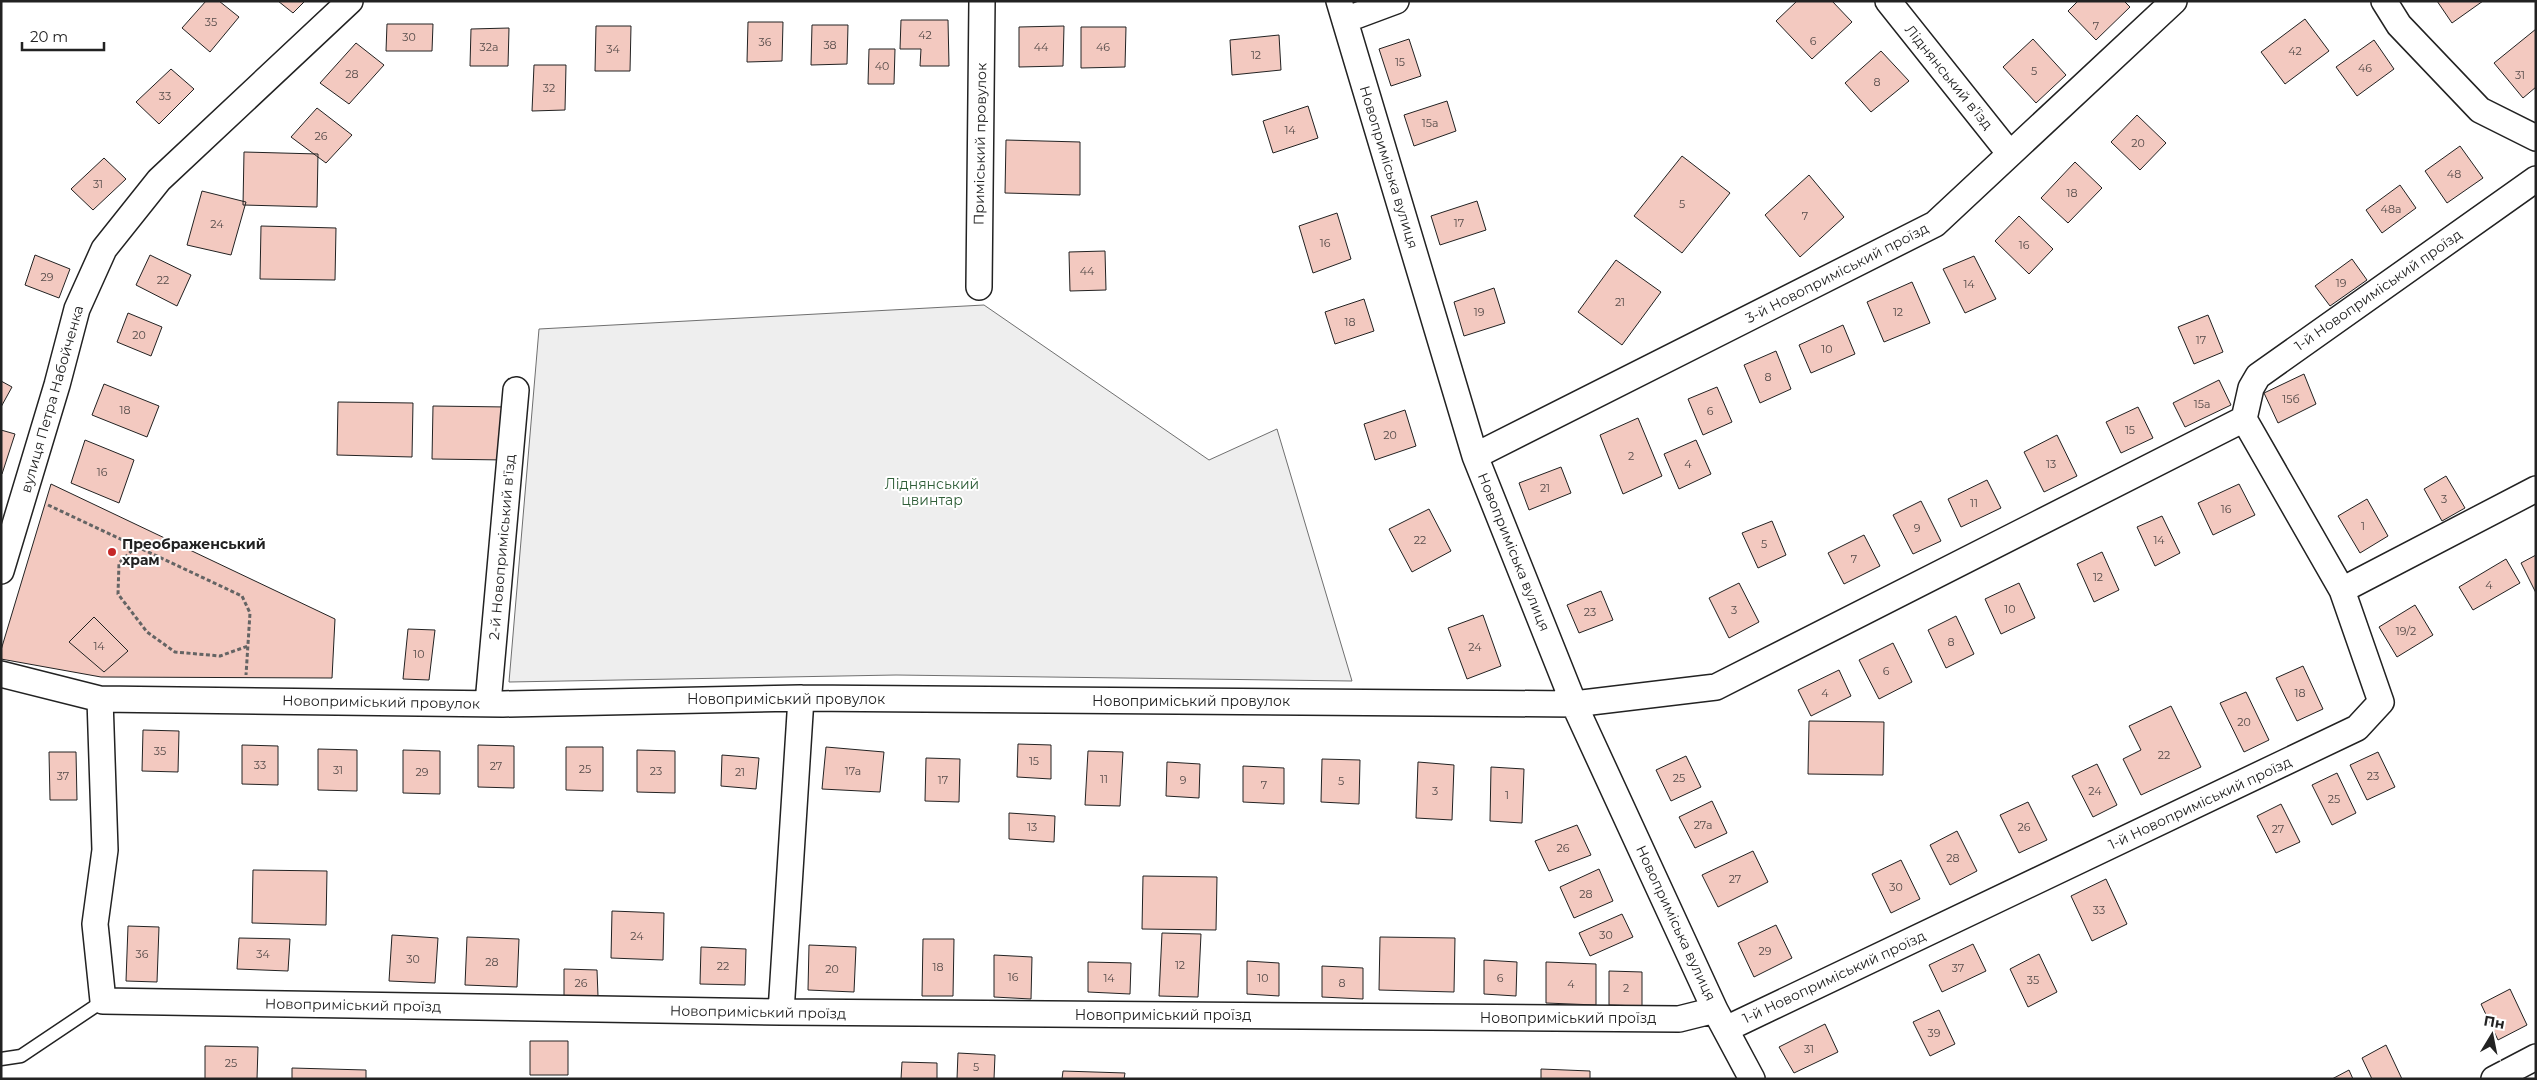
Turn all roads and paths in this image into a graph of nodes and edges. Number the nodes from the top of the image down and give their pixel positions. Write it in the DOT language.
graph roads {
  1 [pos="350,1"];
  2 [pos="982,1"];
  3 [pos="1396,1"];
  4 [pos="1888,1"];
  5 [pos="2174,1"];
  6 [pos="2384,1"];
  7 [pos="1342,11"];
  8 [pos="2536,138"];
  9 [pos="2010,154"];
  10 [pos="2536,179"];
  11 [pos="979,287"];
  12 [pos="516,390"];
  13 [pos="2244,419"];
  14 [pos="1475,456"];
  15 [pos="2536,489"];
  16 [pos="25,494"];
  17 [pos="137,546"];
  18 [pos="1,571"];
  19 [pos="2342,590"];
  20 [pos="248,646"];
  21 [pos="1,674"];
  22 [pos="801,698"];
  23 [pos="100,699"];
  24 [pos="244,701"];
  25 [pos="488,703"];
  26 [pos="1574,704"];
  27 [pos="103,1001"];
  28 [pos="781,1012"];
  29 [pos="1721,1019"];
  30 [pos="2536,1057"];
  31 [pos="1,1059"];
  32 [pos="1752,1079"];
  33 [pos="2494,1079"];
  1 -- 16 [label="street, вулиця Петра Набойченка"];
  2 -- 11 [label="street, Приміський провулок"];
  3 -- 7 [label="street"];
  4 -- 9 [label="street, Ліднянський в’їзд"];
  5 -- 9 [label="street, 3-й Новоприміський проїзд"];
  6 -- 8 [label="street"];
  7 -- 14 [label="street, Новоприміська вулиця"];
  9 -- 14 [label="street, 3-й Новоприміський проїзд"];
  10 -- 13 [label="street, 1-й Новоприміський проїзд"];
  12 -- 25 [label="street, 2-й Новоприміський в'їзд"];
  13 -- 19 [label="street, 1-й Новоприміський проїзд"];
  13 -- 26 [label="street"];
  14 -- 26 [label="street, Новоприміська вулиця"];
  15 -- 19 [label="street"];
  16 -- 17 [label="path"];
  16 -- 18 [label="street, вулиця Петра Набойченка"];
  17 -- 20 [label="path"];
  17 -- 20 [label="path"];
  19 -- 29 [label="street, 1-й Новоприміський проїзд"];
  20 -- 24 [label="path"];
  21 -- 23 [label="street, Новоприміський провулок"];
  22 -- 25 [label="street, Новоприміський провулок"];
  22 -- 26 [label="street, Новоприміський провулок"];
  22 -- 28 [label="street"];
  23 -- 24 [label="street, Новоприміський провулок"];
  23 -- 27 [label="street"];
  24 -- 25 [label="street, Новоприміський провулок"];
  26 -- 29 [label="street, Новоприміська вулиця"];
  27 -- 28 [label="street, Новоприміський проїзд"];
  27 -- 31 [label="lane"];
  28 -- 29 [label="street, Новоприміський проїзд"];
  29 -- 32 [label="street, Новоприміська вулиця"];
  30 -- 33 [label="street"];
}
